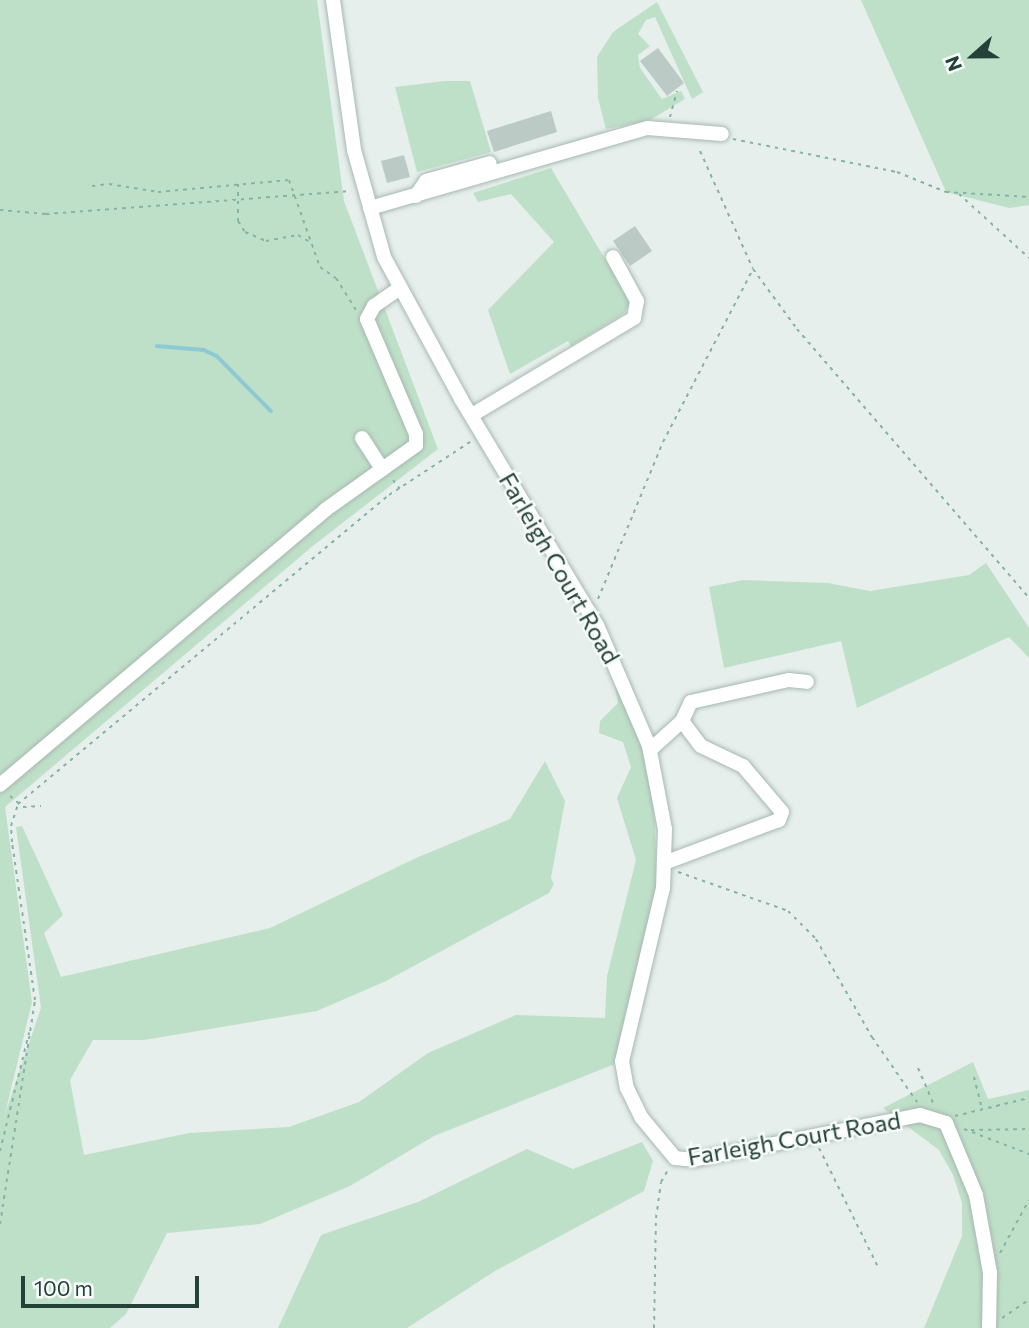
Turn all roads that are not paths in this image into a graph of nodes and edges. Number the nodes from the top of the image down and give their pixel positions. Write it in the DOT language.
graph roads {
  1 [pos="333,0"];
  2 [pos="722,134"];
  3 [pos="490,163"];
  4 [pos="416,196"];
  5 [pos="370,208"];
  6 [pos="613,257"];
  7 [pos="400,288"];
  8 [pos="472,415"];
  9 [pos="362,438"];
  10 [pos="382,469"];
  11 [pos="807,682"];
  12 [pos="682,721"];
  13 [pos="650,750"];
  14 [pos="0,785"];
  15 [pos="664,865"];
  16 [pos="989,1327"];
  1 -- 5 [label="street, Farleigh Court Road"];
  2 -- 4 [label="street"];
  3 -- 4 [label="street"];
  4 -- 5 [label="street"];
  5 -- 7 [label="street, Farleigh Court Road"];
  6 -- 8 [label="street"];
  7 -- 8 [label="street, Farleigh Court Road"];
  7 -- 10 [label="street"];
  8 -- 13 [label="street, Farleigh Court Road"];
  9 -- 10 [label="street"];
  10 -- 14 [label="street"];
  11 -- 12 [label="street"];
  12 -- 13 [label="street"];
  12 -- 15 [label="street"];
  13 -- 15 [label="street, Farleigh Court Road"];
  15 -- 16 [label="street, Farleigh Court Road"];
}
